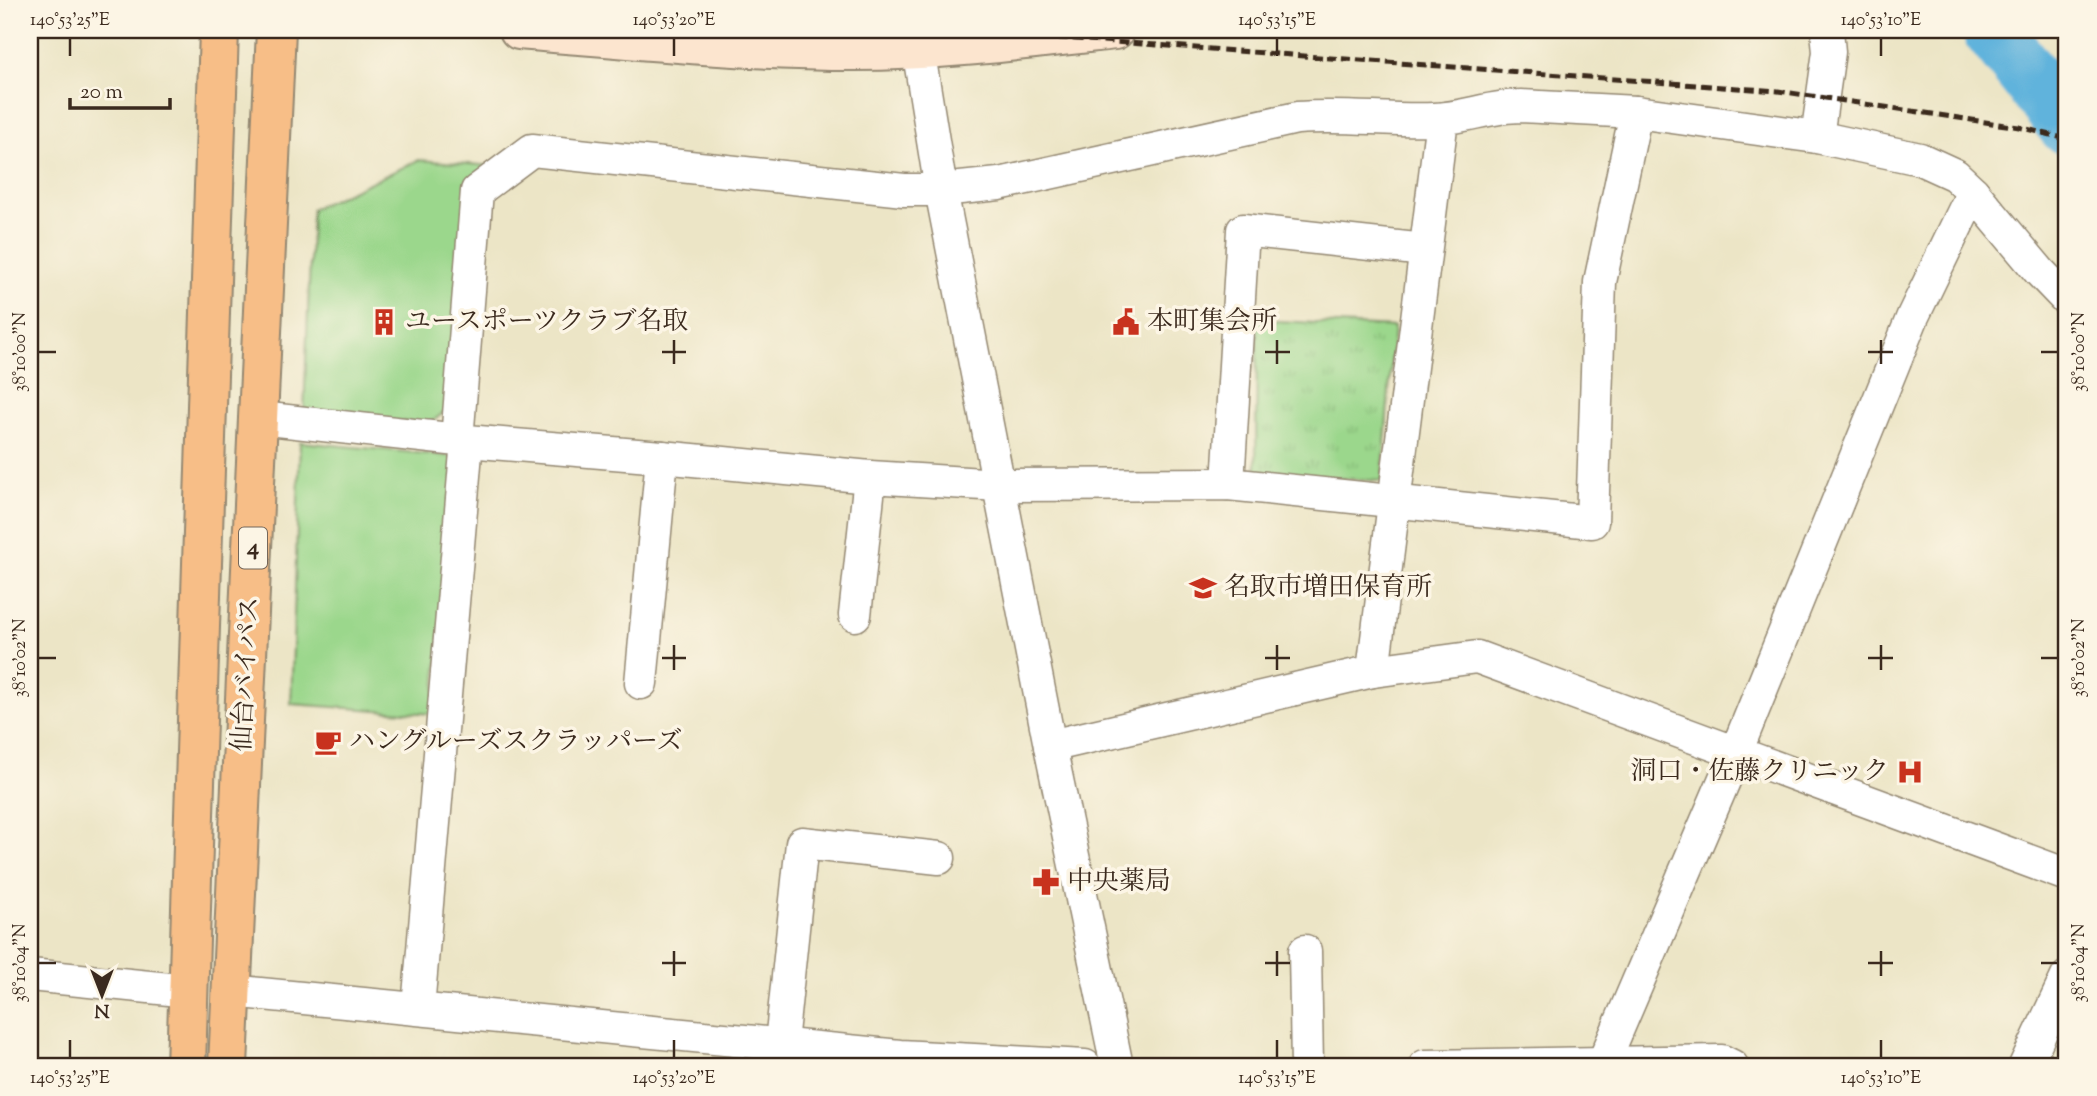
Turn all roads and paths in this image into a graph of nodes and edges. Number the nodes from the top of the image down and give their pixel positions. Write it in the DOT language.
graph roads {
  1 [pos="219,30"];
  2 [pos="276,30"];
  3 [pos="519,30"];
  4 [pos="1115,30"];
  5 [pos="1827,30"];
  6 [pos="918,48"];
  7 [pos="1636,112"];
  8 [pos="1442,119"];
  9 [pos="1817,137"];
  10 [pos="940,190"];
  11 [pos="1973,192"];
  12 [pos="1425,250"];
  13 [pos="2067,300"];
  14 [pos="260,418"];
  15 [pos="462,441"];
  16 [pos="662,457"];
  17 [pos="870,477"];
  18 [pos="1228,484"];
  19 [pos="999,485"];
  20 [pos="1394,502"];
  21 [pos="855,615"];
  22 [pos="1373,671"];
  23 [pos="641,683"];
  24 [pos="1050,746"];
  25 [pos="1735,753"];
  26 [pos="939,858"];
  27 [pos="2067,874"];
  28 [pos="1305,951"];
  29 [pos="30,975"];
  30 [pos="2067,977"];
  31 [pos="189,991"];
  32 [pos="231,991"];
  33 [pos="418,1007"];
  34 [pos="781,1043"];
  35 [pos="1602,1065"];
  36 [pos="186,1066"];
  37 [pos="228,1066"];
  38 [pos="1085,1066"];
  39 [pos="1117,1066"];
  40 [pos="1307,1066"];
  41 [pos="1425,1066"];
  42 [pos="1732,1066"];
  43 [pos="2025,1066"];
  1 -- 31 [label="highway, 仙台バイパス / 4"];
  2 -- 14 [label="highway, 仙台バイパス / 4"];
  3 -- 6 [label="main road"];
  4 -- 6 [label="main road"];
  5 -- 9 [label="street"];
  6 -- 10 [label="street"];
  7 -- 8 [label="street"];
  7 -- 9 [label="street"];
  7 -- 20 [label="street"];
  8 -- 10 [label="street"];
  8 -- 12 [label="street"];
  9 -- 11 [label="street"];
  10 -- 15 [label="street"];
  10 -- 19 [label="street"];
  11 -- 13 [label="street"];
  11 -- 25 [label="street"];
  12 -- 18 [label="street"];
  12 -- 20 [label="street"];
  14 -- 15 [label="street"];
  14 -- 32 [label="highway, 仙台バイパス / 4"];
  15 -- 16 [label="street"];
  15 -- 33 [label="street"];
  16 -- 17 [label="street"];
  16 -- 23 [label="street"];
  17 -- 19 [label="street"];
  17 -- 21 [label="street"];
  18 -- 19 [label="street"];
  18 -- 20 [label="street"];
  19 -- 24 [label="street"];
  20 -- 22 [label="street"];
  22 -- 24 [label="street"];
  22 -- 25 [label="street"];
  24 -- 39 [label="street"];
  25 -- 27 [label="street"];
  25 -- 35 [label="street"];
  26 -- 34 [label="street"];
  28 -- 40 [label="street"];
  29 -- 31 [label="street"];
  30 -- 43 [label="street"];
  31 -- 36 [label="highway, 仙台バイパス / 4"];
  32 -- 33 [label="street"];
  32 -- 37 [label="highway, 仙台バイパス / 4"];
  33 -- 34 [label="street"];
  34 -- 38 [label="street"];
  35 -- 41 [label="street"];
  35 -- 42 [label="street"];
}
